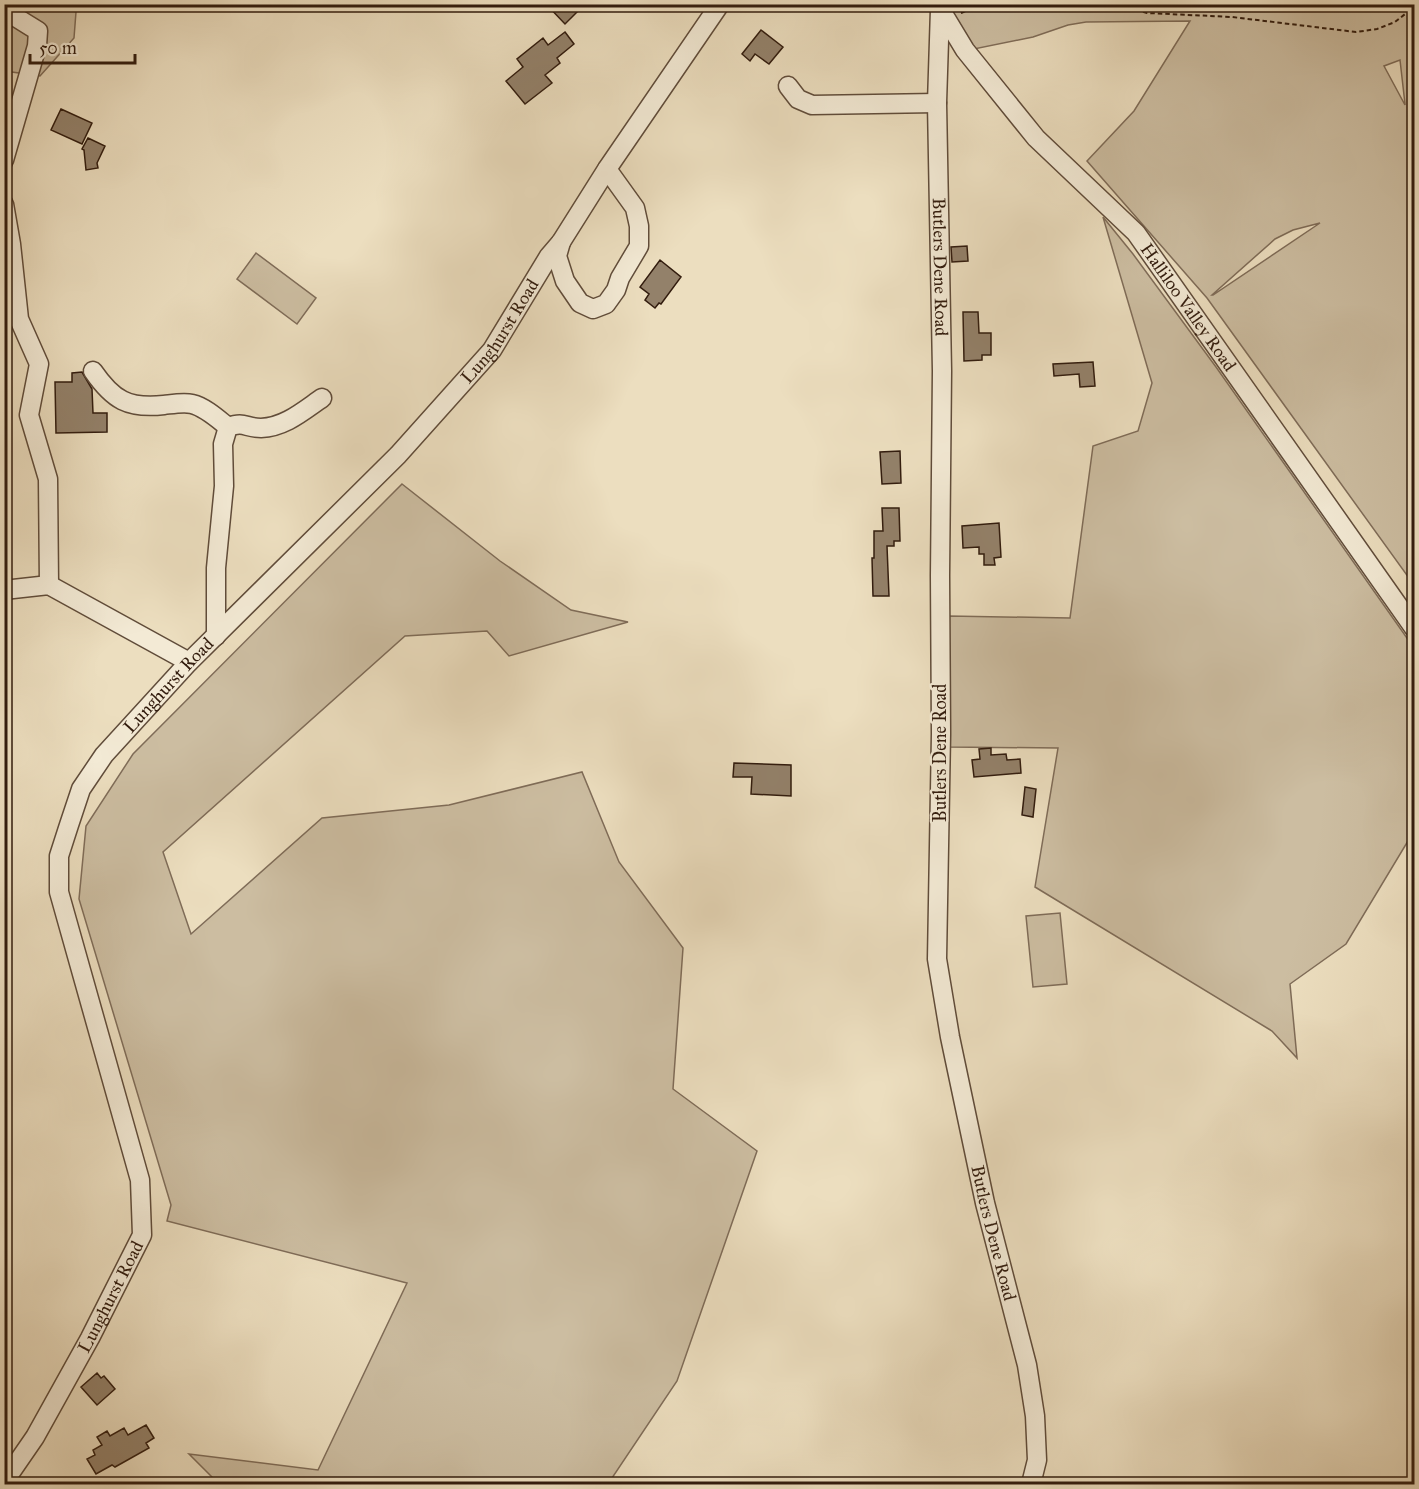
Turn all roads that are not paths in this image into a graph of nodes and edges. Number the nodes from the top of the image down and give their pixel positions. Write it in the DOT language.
graph roads {
  1 [pos="720,4"];
  2 [pos="4,10"];
  3 [pos="941,11"];
  4 [pos="788,86"];
  5 [pos="936,103"];
  6 [pos="4,160"];
  7 [pos="607,170"];
  8 [pos="4,204"];
  9 [pos="561,242"];
  10 [pos="93,371"];
  11 [pos="322,398"];
  12 [pos="228,427"];
  13 [pos="49,585"];
  14 [pos="4,590"];
  15 [pos="1414,628"];
  16 [pos="216,636"];
  17 [pos="189,662"];
  18 [pos="4,1482"];
  19 [pos="1030,1485"];
  1 -- 7 [label="street, Lunghurst Road"];
  2 -- 6 [label="street"];
  3 -- 5 [label="street, Butlers Dene Road"];
  3 -- 15 [label="street, Halliloo Valley Road"];
  4 -- 5 [label="street"];
  5 -- 19 [label="street, Butlers Dene Road"];
  7 -- 9 [label="street, Lunghurst Road"];
  7 -- 9 [label="street"];
  8 -- 13 [label="street"];
  9 -- 16 [label="street, Lunghurst Road"];
  10 -- 12 [label="street"];
  11 -- 12 [label="street"];
  12 -- 16 [label="street"];
  13 -- 14 [label="street"];
  13 -- 17 [label="street"];
  16 -- 17 [label="street, Lunghurst Road"];
  17 -- 18 [label="street, Lunghurst Road"];
}
